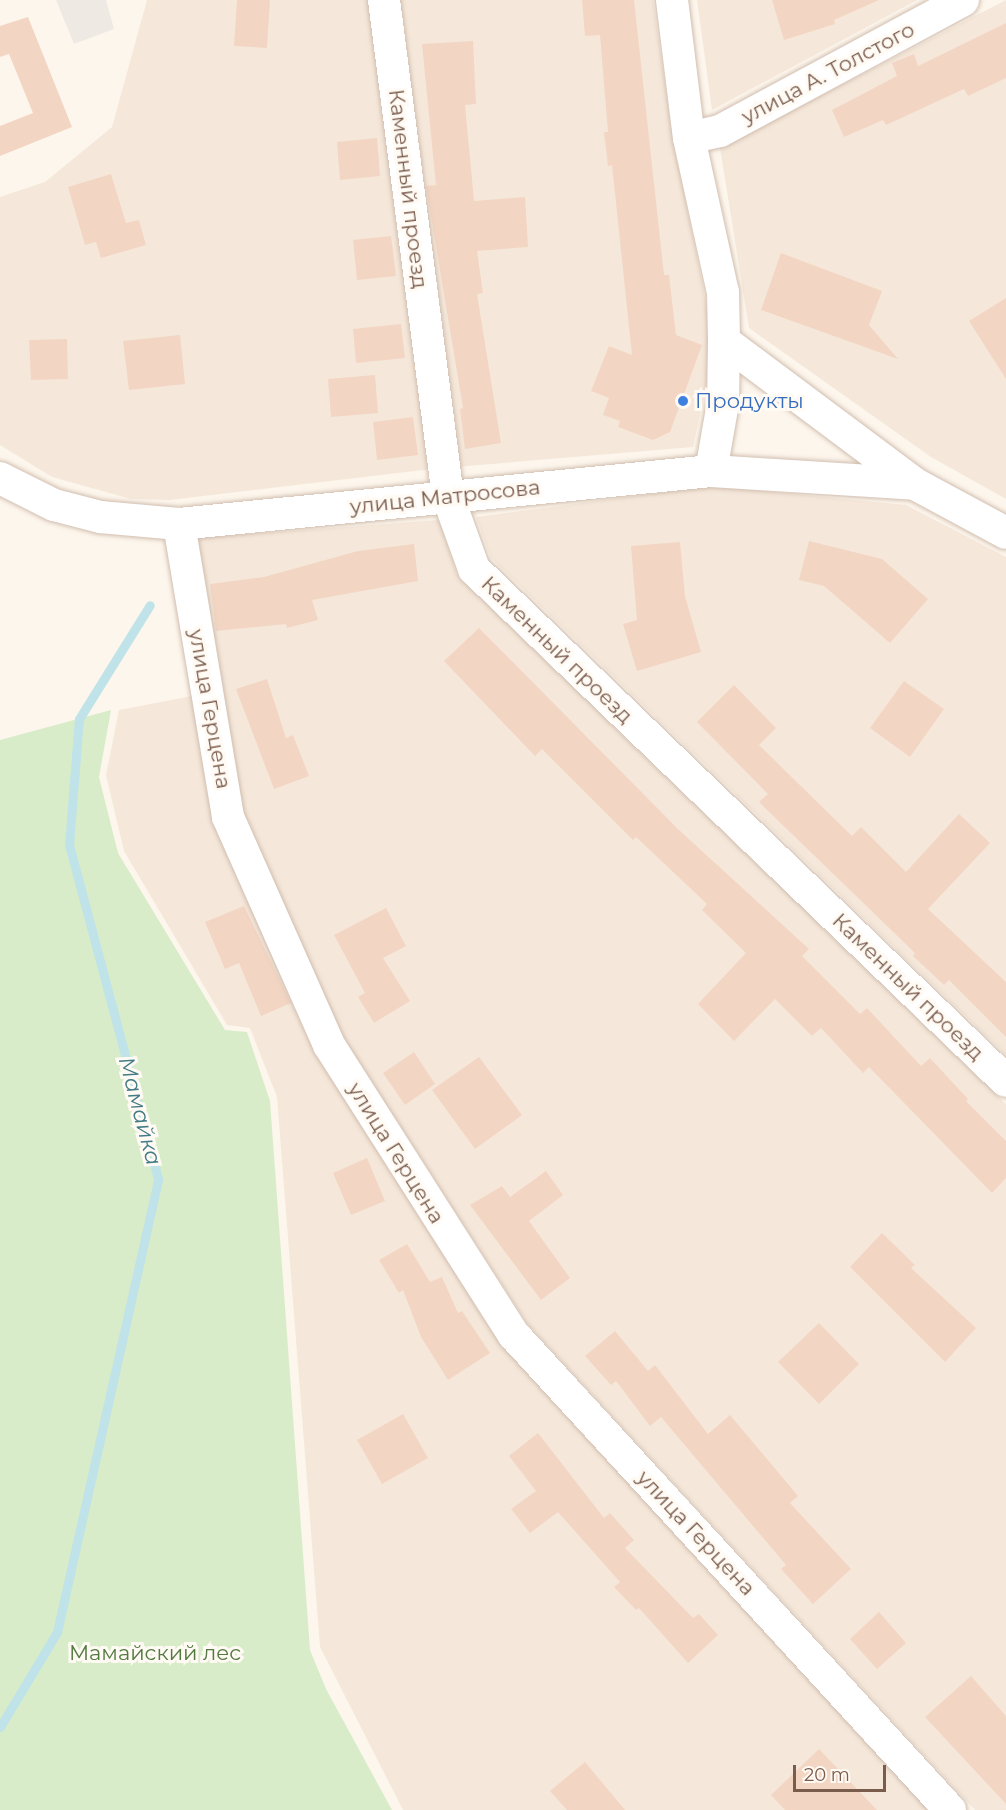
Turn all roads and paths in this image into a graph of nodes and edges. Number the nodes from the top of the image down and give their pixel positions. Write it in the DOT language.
graph roads {
  1 [pos="384,0"];
  2 [pos="672,0"];
  3 [pos="963,0"];
  4 [pos="689,138"];
  5 [pos="724,341"];
  6 [pos="711,471"];
  7 [pos="0,478"];
  8 [pos="915,484"];
  9 [pos="447,497"];
  10 [pos="179,524"];
  11 [pos="1006,533"];
  12 [pos="1006,1081"];
  13 [pos="950,1810"];
  1 -- 9 [label="street, Каменный проезд"];
  2 -- 4 [label="street"];
  3 -- 4 [label="street, улица А. Толстого"];
  4 -- 5 [label="street"];
  5 -- 6 [label="street"];
  5 -- 8 [label="street, улица Матросова"];
  6 -- 8 [label="street, улица Матросова"];
  6 -- 9 [label="street, улица Матросова"];
  7 -- 10 [label="street"];
  8 -- 11 [label="street, улица Матросова"];
  9 -- 10 [label="street, улица Матросова"];
  9 -- 12 [label="street, Каменный проезд"];
  10 -- 13 [label="street, улица Герцена"];
}
